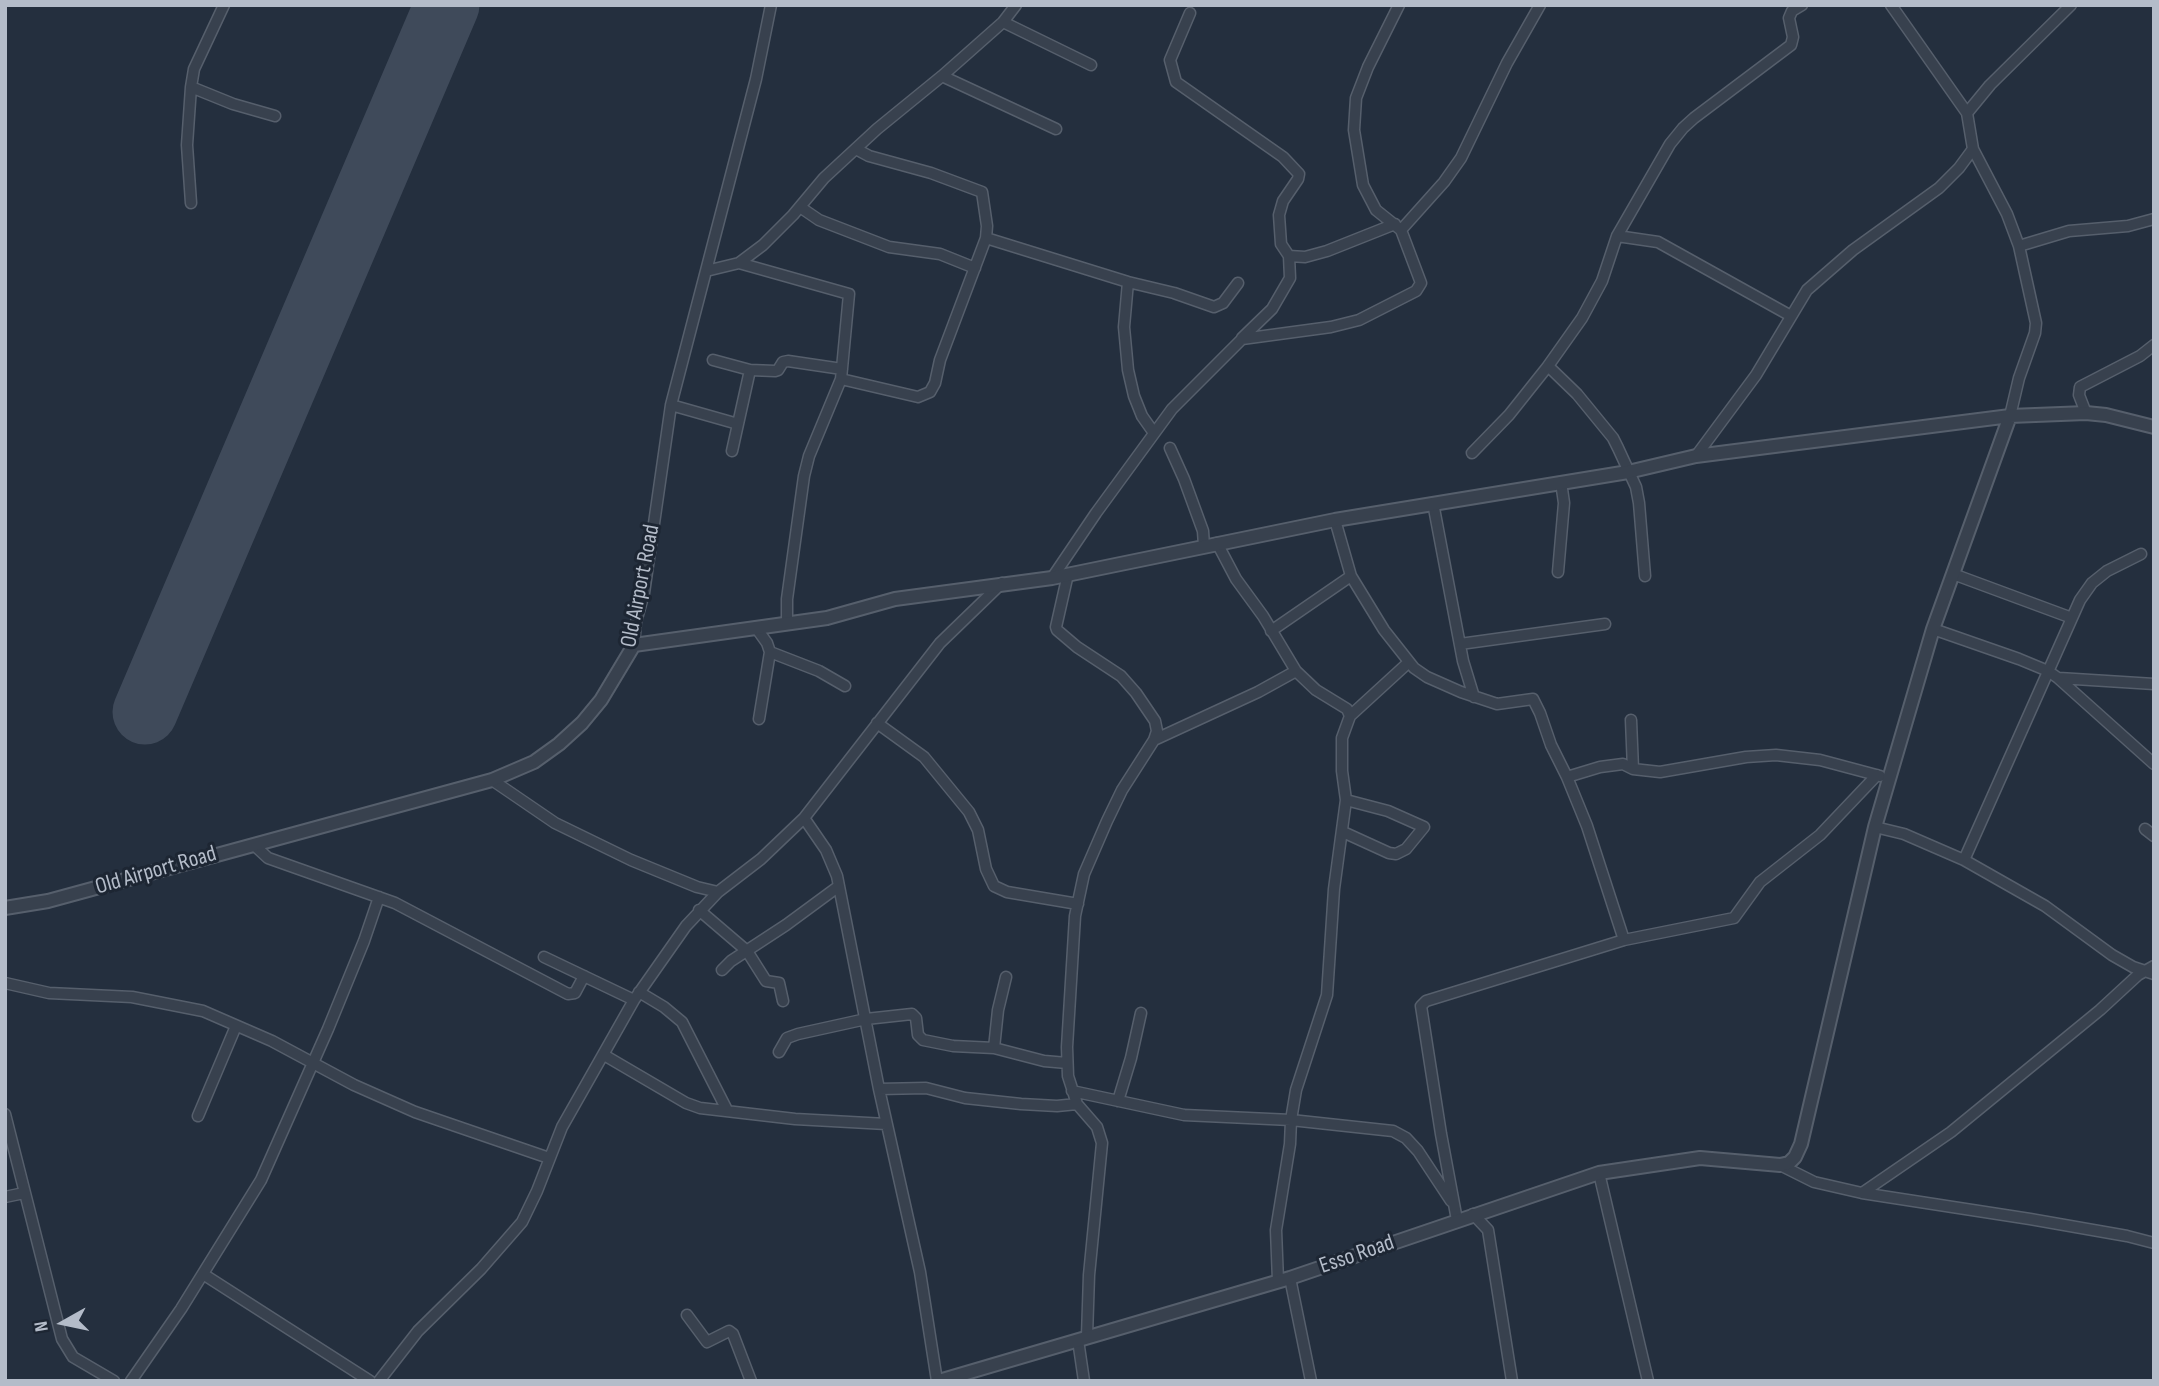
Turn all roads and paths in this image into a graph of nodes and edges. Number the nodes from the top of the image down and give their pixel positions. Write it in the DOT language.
graph roads {
  1 [pos="223,5"];
  2 [pos="771,5"];
  3 [pos="1016,5"];
  4 [pos="1399,5"];
  5 [pos="1540,5"];
  6 [pos="1802,5"];
  7 [pos="1891,5"];
  8 [pos="2071,5"];
  9 [pos="1190,13"];
  10 [pos="1003,22"];
  11 [pos="1091,65"];
  12 [pos="942,76"];
  13 [pos="191,87"];
  14 [pos="1967,113"];
  15 [pos="275,116"];
  16 [pos="1056,129"];
  17 [pos="856,149"];
  18 [pos="1973,149"];
  19 [pos="191,203"];
  20 [pos="800,207"];
  21 [pos="2154,219"];
  22 [pos="1398,227"];
  23 [pos="1617,236"];
  24 [pos="986,238"];
  25 [pos="2019,246"];
  26 [pos="1289,256"];
  27 [pos="739,263"];
  28 [pos="975,268"];
  29 [pos="706,271"];
  30 [pos="1128,282"];
  31 [pos="1238,283"];
  32 [pos="1791,316"];
  33 [pos="1242,339"];
  34 [pos="2154,345"];
  35 [pos="713,360"];
  36 [pos="1548,366"];
  37 [pos="750,370"];
  38 [pos="842,374"];
  39 [pos="671,405"];
  40 [pos="2086,413"];
  41 [pos="2010,416"];
  42 [pos="738,424"];
  43 [pos="2154,427"];
  44 [pos="1154,433"];
  45 [pos="1170,448"];
  46 [pos="732,451"];
  47 [pos="1472,453"];
  48 [pos="1696,456"];
  49 [pos="1628,472"];
  50 [pos="1562,482"];
  51 [pos="1433,503"];
  52 [pos="1335,520"];
  53 [pos="1210,545"];
  54 [pos="2141,554"];
  55 [pos="1558,572"];
  56 [pos="1068,573"];
  57 [pos="1953,574"];
  58 [pos="1351,576"];
  59 [pos="1644,576"];
  60 [pos="1052,578"];
  61 [pos="1002,583"];
  62 [pos="2072,618"];
  63 [pos="1605,624"];
  64 [pos="787,625"];
  65 [pos="757,629"];
  66 [pos="1933,629"];
  67 [pos="1271,631"];
  68 [pos="1460,643"];
  69 [pos="634,645"];
  70 [pos="770,652"];
  71 [pos="1409,662"];
  72 [pos="1296,671"];
  73 [pos="2048,671"];
  74 [pos="2058,678"];
  75 [pos="2154,684"];
  76 [pos="845,686"];
  77 [pos="1474,697"];
  78 [pos="1350,716"];
  79 [pos="759,719"];
  80 [pos="1631,720"];
  81 [pos="877,723"];
  82 [pos="1154,740"];
  83 [pos="2154,764"];
  84 [pos="1633,769"];
  85 [pos="1567,777"];
  86 [pos="1884,777"];
  87 [pos="492,780"];
  88 [pos="1346,800"];
  89 [pos="804,818"];
  90 [pos="1875,827"];
  91 [pos="1343,831"];
  92 [pos="254,845"];
  93 [pos="1964,860"];
  94 [pos="839,886"];
  95 [pos="718,892"];
  96 [pos="379,897"];
  97 [pos="1078,904"];
  98 [pos="5,908"];
  99 [pos="699,910"];
  100 [pos="1624,940"];
  101 [pos="747,951"];
  102 [pos="544,957"];
  103 [pos="722,970"];
  104 [pos="2151,971"];
  105 [pos="584,976"];
  106 [pos="1006,977"];
  107 [pos="5,983"];
  108 [pos="637,996"];
  109 [pos="783,1001"];
  110 [pos="1141,1013"];
  111 [pos="866,1019"];
  112 [pos="236,1026"];
  113 [pos="994,1048"];
  114 [pos="779,1052"];
  115 [pos="604,1055"];
  116 [pos="313,1063"];
  117 [pos="1067,1063"];
  118 [pos="879,1089"];
  119 [pos="1072,1091"];
  120 [pos="1118,1101"];
  121 [pos="1077,1104"];
  122 [pos="727,1110"];
  123 [pos="5,1114"];
  124 [pos="198,1116"];
  125 [pos="1291,1120"];
  126 [pos="886,1124"];
  127 [pos="549,1158"];
  128 [pos="1780,1165"];
  129 [pos="1600,1173"];
  130 [pos="24,1193"];
  131 [pos="1861,1193"];
  132 [pos="5,1197"];
  133 [pos="1455,1205"];
  134 [pos="1473,1214"];
  135 [pos="1457,1220"];
  136 [pos="2154,1243"];
  137 [pos="203,1274"];
  138 [pos="1284,1280"];
  139 [pos="687,1315"];
  140 [pos="1083,1338"];
  141 [pos="114,1381"];
  142 [pos="131,1381"];
  143 [pos="370,1381"];
  144 [pos="379,1381"];
  145 [pos="751,1381"];
  146 [pos="938,1381"];
  147 [pos="1084,1381"];
  148 [pos="1311,1381"];
  149 [pos="1512,1381"];
  150 [pos="1648,1381"];
  1 -- 13 [label="street"];
  2 -- 29 [label="street, Old Airport Road"];
  3 -- 10 [label="street"];
  4 -- 22 [label="street"];
  5 -- 22 [label="street"];
  6 -- 23 [label="street"];
  7 -- 14 [label="street"];
  8 -- 14 [label="street"];
  9 -- 26 [label="street"];
  10 -- 11 [label="street"];
  10 -- 12 [label="street"];
  12 -- 16 [label="street"];
  12 -- 17 [label="street"];
  13 -- 15 [label="street"];
  13 -- 19 [label="street"];
  14 -- 18 [label="street"];
  17 -- 20 [label="street"];
  17 -- 24 [label="street"];
  18 -- 25 [label="street"];
  18 -- 32 [label="street"];
  20 -- 27 [label="street"];
  20 -- 28 [label="street"];
  21 -- 25 [label="street"];
  22 -- 26 [label="street"];
  22 -- 33 [label="street"];
  23 -- 32 [label="street"];
  23 -- 36 [label="street"];
  24 -- 28 [label="street"];
  24 -- 30 [label="street"];
  25 -- 41 [label="street"];
  26 -- 33 [label="street"];
  27 -- 29 [label="street"];
  27 -- 38 [label="street"];
  28 -- 38 [label="street"];
  29 -- 39 [label="street, Old Airport Road"];
  30 -- 31 [label="street"];
  30 -- 44 [label="street"];
  32 -- 48 [label="street"];
  33 -- 44 [label="street"];
  34 -- 40 [label="street"];
  35 -- 37 [label="street"];
  36 -- 47 [label="street"];
  36 -- 49 [label="street"];
  37 -- 38 [label="street"];
  37 -- 42 [label="street"];
  38 -- 64 [label="street"];
  39 -- 42 [label="street"];
  39 -- 69 [label="street, Old Airport Road"];
  40 -- 41 [label="street"];
  40 -- 43 [label="street"];
  41 -- 48 [label="street"];
  41 -- 57 [label="street"];
  42 -- 46 [label="street"];
  44 -- 60 [label="street"];
  45 -- 53 [label="street"];
  48 -- 49 [label="street"];
  49 -- 50 [label="street"];
  49 -- 59 [label="street"];
  50 -- 51 [label="street"];
  50 -- 55 [label="street"];
  51 -- 52 [label="street"];
  51 -- 68 [label="street"];
  52 -- 53 [label="street"];
  52 -- 58 [label="street"];
  53 -- 56 [label="street"];
  53 -- 67 [label="street"];
  54 -- 62 [label="street"];
  56 -- 60 [label="street"];
  56 -- 82 [label="street"];
  57 -- 62 [label="street"];
  57 -- 66 [label="street"];
  58 -- 67 [label="street"];
  58 -- 71 [label="street"];
  60 -- 61 [label="street"];
  61 -- 64 [label="street"];
  61 -- 81 [label="street"];
  62 -- 73 [label="street"];
  63 -- 68 [label="street"];
  64 -- 65 [label="street"];
  65 -- 69 [label="street"];
  65 -- 70 [label="street"];
  66 -- 73 [label="street"];
  66 -- 86 [label="street"];
  67 -- 72 [label="street"];
  68 -- 77 [label="street"];
  69 -- 87 [label="street, Old Airport Road"];
  70 -- 76 [label="street"];
  70 -- 79 [label="street"];
  71 -- 77 [label="street"];
  71 -- 78 [label="street"];
  72 -- 78 [label="street"];
  72 -- 82 [label="street"];
  73 -- 74 [label="street"];
  73 -- 93 [label="street"];
  74 -- 75 [label="street"];
  74 -- 83 [label="street"];
  77 -- 85 [label="street"];
  78 -- 88 [label="street"];
  80 -- 84 [label="street"];
  81 -- 89 [label="street"];
  81 -- 97 [label="street"];
  82 -- 97 [label="street"];
  84 -- 85 [label="street"];
  84 -- 86 [label="street"];
  85 -- 100 [label="street"];
  86 -- 90 [label="street"];
  86 -- 100 [label="street"];
  87 -- 92 [label="street, Old Airport Road"];
  87 -- 95 [label="street"];
  88 -- 91 [label="street"];
  88 -- 91 [label="street"];
  89 -- 94 [label="street"];
  89 -- 95 [label="street"];
  90 -- 93 [label="street"];
  90 -- 128 [label="street"];
  91 -- 125 [label="street"];
  92 -- 96 [label="street"];
  92 -- 98 [label="street, Old Airport Road"];
  93 -- 104 [label="street"];
  94 -- 101 [label="street"];
  94 -- 111 [label="street"];
  95 -- 99 [label="street"];
  96 -- 105 [label="street"];
  96 -- 116 [label="street"];
  97 -- 117 [label="street"];
  99 -- 101 [label="street"];
  99 -- 108 [label="street"];
  100 -- 133 [label="street"];
  101 -- 103 [label="street"];
  101 -- 109 [label="street"];
  102 -- 105 [label="street"];
  104 -- 131 [label="street"];
  105 -- 108 [label="street"];
  106 -- 113 [label="street"];
  107 -- 112 [label="street"];
  108 -- 115 [label="street"];
  108 -- 122 [label="street"];
  110 -- 120 [label="street"];
  111 -- 113 [label="street"];
  111 -- 114 [label="street"];
  111 -- 118 [label="street"];
  112 -- 116 [label="street"];
  112 -- 124 [label="street"];
  113 -- 117 [label="street"];
  115 -- 122 [label="street"];
  115 -- 127 [label="street"];
  116 -- 127 [label="street"];
  116 -- 137 [label="street"];
  117 -- 119 [label="street"];
  118 -- 121 [label="street"];
  118 -- 126 [label="street"];
  119 -- 120 [label="street"];
  119 -- 121 [label="street"];
  120 -- 125 [label="street"];
  121 -- 140 [label="street"];
  122 -- 126 [label="street"];
  123 -- 130 [label="street"];
  125 -- 133 [label="street"];
  125 -- 138 [label="street"];
  126 -- 146 [label="street"];
  127 -- 144 [label="street"];
  128 -- 129 [label="street, Esso Road"];
  128 -- 131 [label="street"];
  129 -- 134 [label="street, Esso Road"];
  129 -- 150 [label="street"];
  130 -- 132 [label="street"];
  130 -- 141 [label="street"];
  131 -- 136 [label="street"];
  133 -- 135 [label="street"];
  134 -- 135 [label="street, Esso Road"];
  134 -- 149 [label="street"];
  135 -- 138 [label="street, Esso Road"];
  137 -- 142 [label="street"];
  137 -- 143 [label="street"];
  138 -- 140 [label="street, Esso Road"];
  138 -- 148 [label="street"];
  139 -- 145 [label="street"];
  140 -- 146 [label="street, Esso Road"];
  140 -- 147 [label="street"];
}
